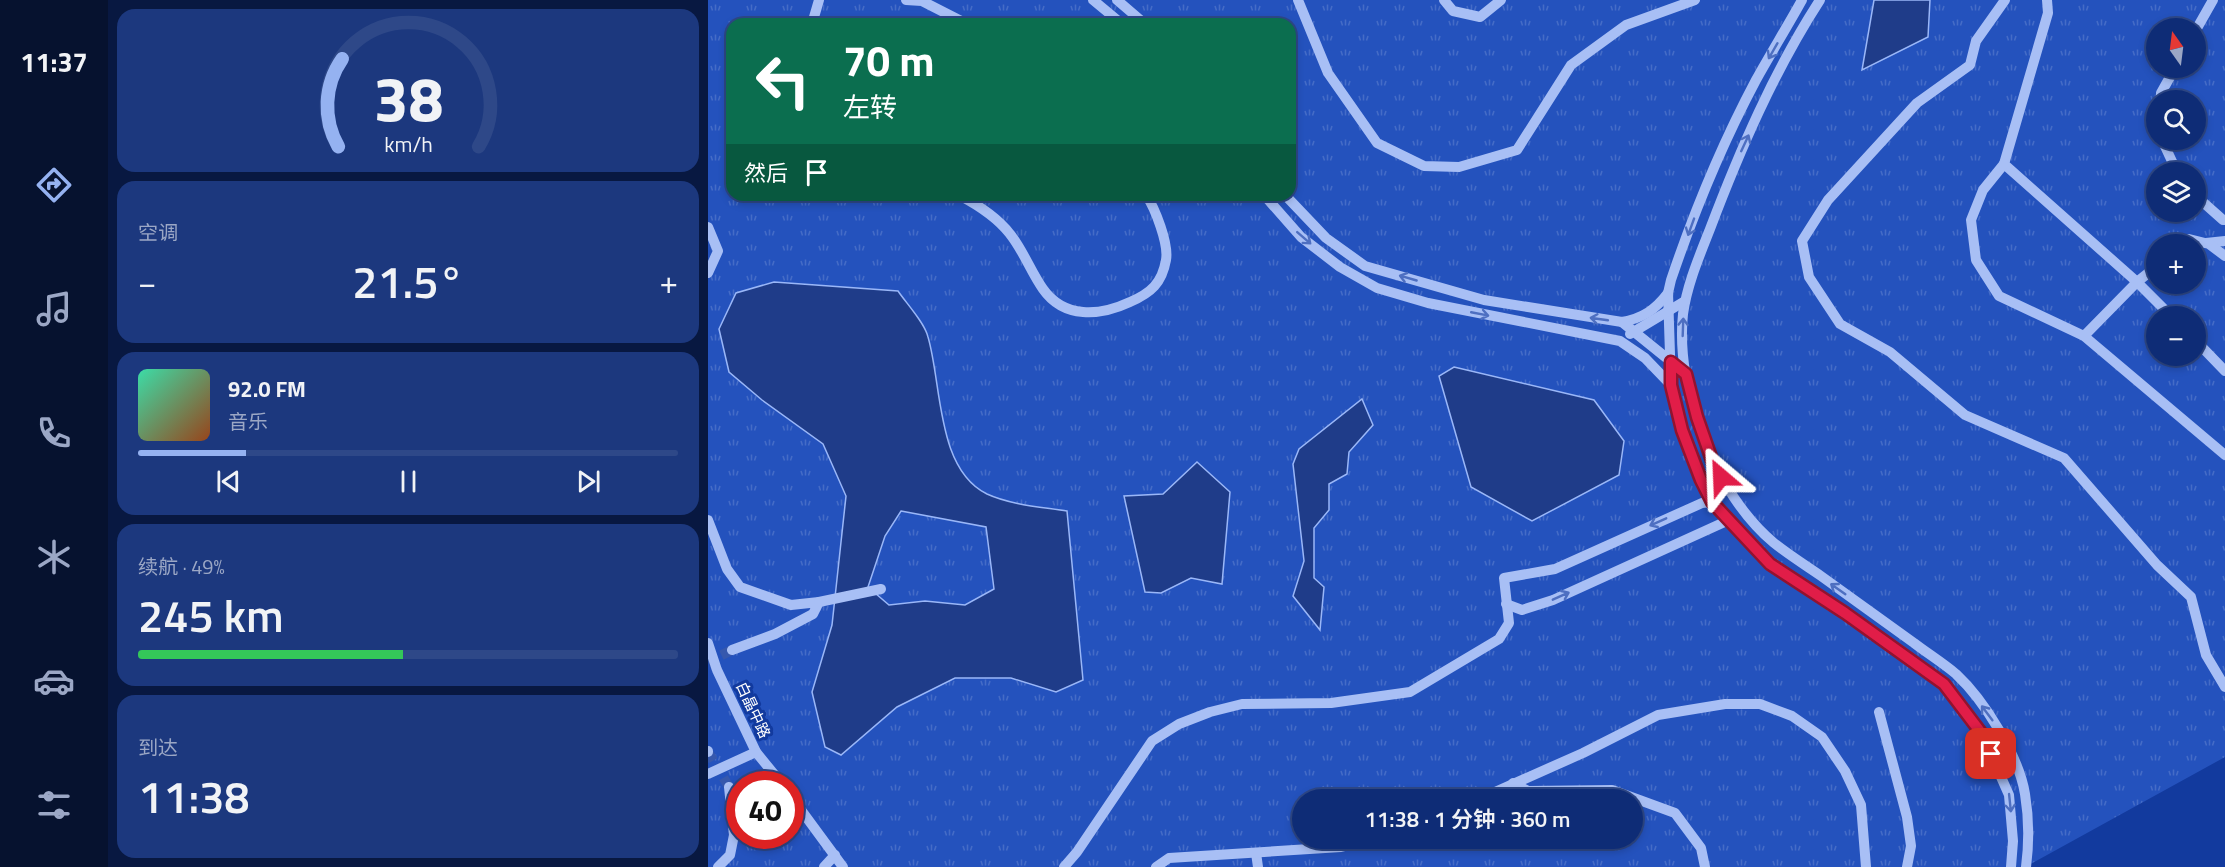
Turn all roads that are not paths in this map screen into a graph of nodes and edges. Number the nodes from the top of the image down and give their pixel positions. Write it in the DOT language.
graph roads {
  1 [pos="819,0"];
  2 [pos="906,0"];
  3 [pos="1093,0"];
  4 [pos="1117,0"];
  5 [pos="1298,0"];
  6 [pos="1444,0"];
  7 [pos="1501,0"];
  8 [pos="1695,0"];
  9 [pos="1802,0"];
  10 [pos="1820,0"];
  11 [pos="2005,0"];
  12 [pos="2047,0"];
  13 [pos="2213,0"];
  14 [pos="814,18"];
  15 [pos="955,18"];
  16 [pos="1115,18"];
  17 [pos="1138,18"];
  18 [pos="2203,18"];
  19 [pos="2004,164"];
  20 [pos="970,201"];
  21 [pos="1150,201"];
  22 [pos="1269,201"];
  23 [pos="1291,201"];
  24 [pos="2206,205"];
  25 [pos="2225,220"];
  26 [pos="708,227"];
  27 [pos="2225,241"];
  28 [pos="2206,243"];
  29 [pos="2225,256"];
  30 [pos="708,273"];
  31 [pos="2146,275"];
  32 [pos="2137,282"];
  33 [pos="1668,293"];
  34 [pos="1685,301"];
  35 [pos="2161,306"];
  36 [pos="1669,312"];
  37 [pos="1622,322"];
  38 [pos="1634,332"];
  39 [pos="2084,336"];
  40 [pos="1620,341"];
  41 [pos="2206,351"];
  42 [pos="1671,362"];
  43 [pos="2225,371"];
  44 [pos="1686,374"];
  45 [pos="1671,385"];
  46 [pos="2225,455"];
  47 [pos="1712,502"];
  48 [pos="708,520"];
  49 [pos="1729,520"];
  50 [pos="881,589"];
  51 [pos="819,602"];
  52 [pos="1506,604"];
  53 [pos="708,643"];
  54 [pos="732,650"];
  55 [pos="2225,687"];
  56 [pos="1879,712"];
  57 [pos="756,752"];
  58 [pos="771,771"];
  59 [pos="708,774"];
  60 [pos="1513,783"];
  61 [pos="1500,789"];
  62 [pos="804,814"];
  63 [pos="731,849"];
  64 [pos="1313,849"];
  65 [pos="1256,853"];
  66 [pos="834,855"];
  67 [pos="718,867"];
  68 [pos="824,867"];
  69 [pos="843,867"];
  70 [pos="1064,867"];
  71 [pos="1156,867"];
  72 [pos="1258,867"];
  73 [pos="1705,867"];
  74 [pos="1866,867"];
  75 [pos="1907,867"];
  76 [pos="2011,867"];
  77 [pos="2026,867"];
  1 -- 14 [label="street"];
  2 -- 15 [label="street"];
  3 -- 16 [label="street"];
  4 -- 17 [label="street"];
  5 -- 8 [label="street"];
  6 -- 7 [label="street"];
  9 -- 33 [label="street, one-way"];
  34 -- 10 [label="street, one-way"];
  11 -- 55 [label="street"];
  12 -- 19 [label="street"];
  13 -- 18 [label="street"];
  19 -- 32 [label="street"];
  19 -- 39 [label="street"];
  20 -- 21 [label="street"];
  22 -- 40 [label="street, one-way"];
  37 -- 23 [label="street, one-way"];
  24 -- 25 [label="street"];
  26 -- 30 [label="street"];
  27 -- 28 [label="street"];
  28 -- 29 [label="street"];
  31 -- 32 [label="street"];
  32 -- 35 [label="street"];
  32 -- 39 [label="street"];
  33 -- 36 [label="street"];
  33 -- 37 [label="street"];
  34 -- 36 [label="street"];
  44 -- 34 [label="street, one-way"];
  36 -- 38 [label="street"];
  36 -- 42 [label="street"];
  37 -- 38 [label="street"];
  38 -- 40 [label="street"];
  38 -- 42 [label="street"];
  39 -- 46 [label="street"];
  40 -- 45 [label="street"];
  41 -- 43 [label="street"];
  42 -- 44 [label="street"];
  42 -- 45 [label="street"];
  77 -- 44 [label="street, one-way"];
  45 -- 47 [label="street"];
  47 -- 49 [label="street"];
  47 -- 52 [label="street, one-way"];
  48 -- 51 [label="street"];
  52 -- 49 [label="street, one-way"];
  49 -- 76 [label="street, one-way"];
  50 -- 51 [label="street"];
  51 -- 54 [label="street"];
  52 -- 70 [label="street"];
  53 -- 57 [label="street, 白晶中路"];
  56 -- 75 [label="street"];
  57 -- 58 [label="street, 白晶中路"];
  57 -- 59 [label="street"];
  60 -- 61 [label="street"];
  60 -- 73 [label="street"];
  60 -- 74 [label="street"];
  62 -- 66 [label="street"];
  63 -- 67 [label="street"];
  64 -- 65 [label="street"];
  65 -- 71 [label="street"];
  65 -- 72 [label="street"];
  66 -- 68 [label="street"];
  66 -- 69 [label="street"];
}
